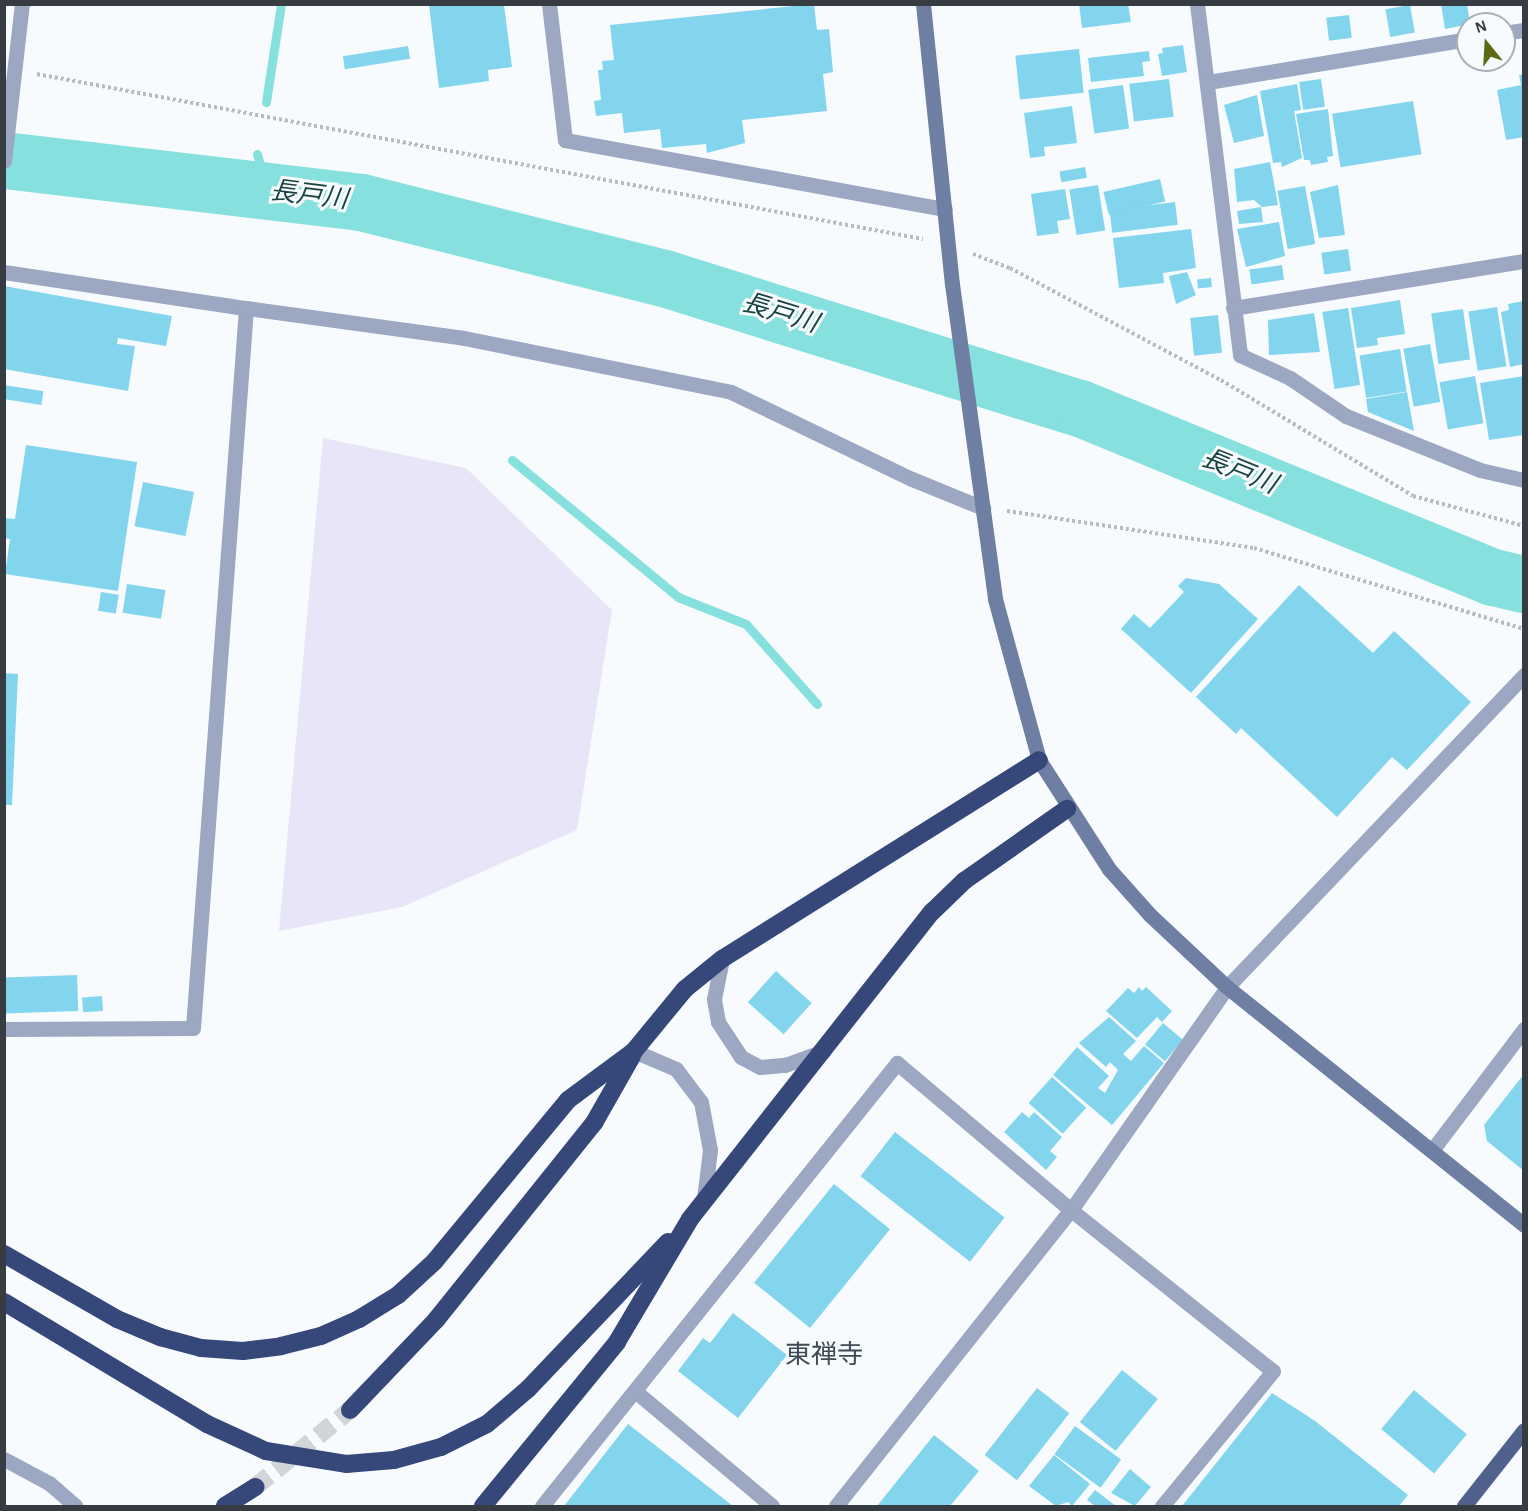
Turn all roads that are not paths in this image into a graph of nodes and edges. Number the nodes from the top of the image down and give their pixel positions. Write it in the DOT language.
graph roads {
  1 [pos="22,4"];
  2 [pos="549,4"];
  3 [pos="923,4"];
  4 [pos="1197,4"];
  5 [pos="1456,41"];
  6 [pos="1208,82"];
  7 [pos="4,160"];
  8 [pos="945,209"];
  9 [pos="1524,261"];
  10 [pos="4,272"];
  11 [pos="246,308"];
  12 [pos="1233,308"];
  13 [pos="1524,480"];
  14 [pos="983,508"];
  15 [pos="1524,675"];
  16 [pos="1039,760"];
  17 [pos="1066,809"];
  18 [pos="722,959"];
  19 [pos="1227,987"];
  20 [pos="4,1029"];
  21 [pos="1524,1029"];
  22 [pos="634,1051"];
  23 [pos="824,1051"];
  24 [pos="1432,1149"];
  25 [pos="704,1199"];
  26 [pos="1071,1210"];
  27 [pos="690,1219"];
  28 [pos="1524,1225"];
  29 [pos="4,1254"];
  30 [pos="4,1302"];
  31 [pos="635,1391"];
  32 [pos="350,1410"];
  33 [pos="1524,1430"];
  34 [pos="4,1459"];
  35 [pos="255,1487"];
  36 [pos="75,1506"];
  37 [pos="225,1506"];
  38 [pos="483,1506"];
  39 [pos="542,1506"];
  40 [pos="772,1506"];
  41 [pos="836,1506"];
  42 [pos="1162,1506"];
  43 [pos="1464,1506"];
  1 -- 7 [label="street"];
  2 -- 8 [label="street"];
  3 -- 8 [label="street"];
  4 -- 6 [label="street"];
  5 -- 6 [label="street"];
  6 -- 12 [label="street"];
  8 -- 14 [label="street"];
  9 -- 12 [label="street"];
  10 -- 11 [label="street"];
  11 -- 14 [label="street"];
  11 -- 20 [label="street"];
  12 -- 13 [label="street"];
  14 -- 16 [label="street"];
  15 -- 19 [label="street"];
  16 -- 17 [label="street"];
  16 -- 18 [label="highway"];
  17 -- 19 [label="street"];
  17 -- 23 [label="highway"];
  18 -- 22 [label="highway"];
  18 -- 23 [label="street"];
  19 -- 24 [label="street"];
  19 -- 26 [label="street"];
  21 -- 24 [label="street"];
  22 -- 25 [label="street"];
  22 -- 29 [label="highway"];
  22 -- 32 [label="highway"];
  23 -- 25 [label="highway"];
  24 -- 28 [label="street"];
  25 -- 27 [label="highway"];
  26 -- 31 [label="street"];
  26 -- 41 [label="street"];
  26 -- 42 [label="street"];
  27 -- 30 [label="highway"];
  27 -- 38 [label="highway"];
  31 -- 39 [label="street"];
  31 -- 40 [label="street"];
  33 -- 43 [label="main road"];
  34 -- 36 [label="street"];
  35 -- 37 [label="highway"];
}
